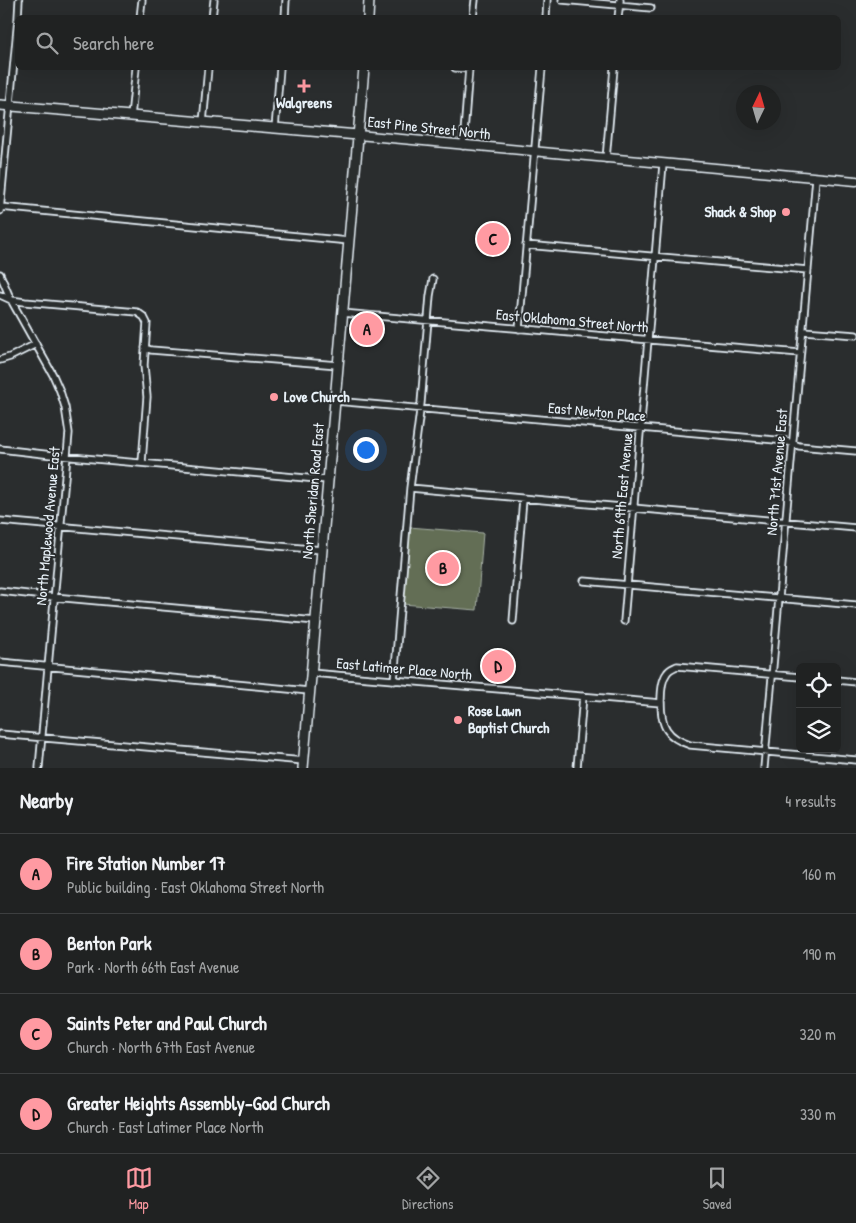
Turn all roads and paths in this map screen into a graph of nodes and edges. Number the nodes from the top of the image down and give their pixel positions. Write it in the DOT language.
graph roads {
  1 [pos="19,0"];
  2 [pos="142,0"];
  3 [pos="214,0"];
  4 [pos="286,0"];
  5 [pos="369,0"];
  6 [pos="475,0"];
  7 [pos="548,0"];
  8 [pos="562,0"];
  9 [pos="620,3"];
  10 [pos="651,8"];
  11 [pos="18,15"];
  12 [pos="140,15"];
  13 [pos="212,15"];
  14 [pos="285,15"];
  15 [pos="368,15"];
  16 [pos="473,15"];
  17 [pos="546,15"];
  18 [pos="15,38"];
  19 [pos="136,70"];
  20 [pos="208,70"];
  21 [pos="280,70"];
  22 [pos="364,70"];
  23 [pos="469,70"];
  24 [pos="542,70"];
  25 [pos="614,70"];
  26 [pos="5,105"];
  27 [pos="131,116"];
  28 [pos="203,123"];
  29 [pos="275,129"];
  30 [pos="358,135"];
  31 [pos="463,146"];
  32 [pos="534,152"];
  33 [pos="606,159"];
  34 [pos="663,164"];
  35 [pos="816,178"];
  36 [pos="856,181"];
  37 [pos="0,207"];
  38 [pos="0,211"];
  39 [pos="349,240"];
  40 [pos="526,245"];
  41 [pos="655,257"];
  42 [pos="808,270"];
  43 [pos="0,274"];
  44 [pos="433,279"];
  45 [pos="0,295"];
  46 [pos="11,300"];
  47 [pos="342,313"];
  48 [pos="428,321"];
  49 [pos="519,329"];
  50 [pos="803,330"];
  51 [pos="856,336"];
  52 [pos="648,340"];
  53 [pos="36,344"];
  54 [pos="145,348"];
  55 [pos="800,353"];
  56 [pos="0,360"];
  57 [pos="338,365"];
  58 [pos="335,401"];
  59 [pos="420,409"];
  60 [pos="640,428"];
  61 [pos="793,444"];
  62 [pos="0,449"];
  63 [pos="856,451"];
  64 [pos="67,456"];
  65 [pos="142,462"];
  66 [pos="328,480"];
  67 [pos="410,488"];
  68 [pos="523,499"];
  69 [pos="633,508"];
  70 [pos="0,521"];
  71 [pos="785,522"];
  72 [pos="60,528"];
  73 [pos="856,528"];
  74 [pos="322,550"];
  75 [pos="584,582"];
  76 [pos="627,585"];
  77 [pos="0,591"];
  78 [pos="54,597"];
  79 [pos="779,598"];
  80 [pos="856,605"];
  81 [pos="316,620"];
  82 [pos="624,620"];
  83 [pos="513,621"];
  84 [pos="0,662"];
  85 [pos="48,667"];
  86 [pos="311,673"];
  87 [pos="772,675"];
  88 [pos="796,677"];
  89 [pos="841,680"];
  90 [pos="394,681"];
  91 [pos="856,682"];
  92 [pos="310,691"];
  93 [pos="583,696"];
  94 [pos="661,703"];
  95 [pos="0,734"];
  96 [pos="42,738"];
  97 [pos="766,752"];
  98 [pos="856,760"];
  99 [pos="303,764"];
  100 [pos="39,768"];
  101 [pos="577,768"];
  102 [pos="764,768"];
  1 -- 11 [label="street"];
  2 -- 12 [label="street"];
  3 -- 13 [label="street"];
  4 -- 14 [label="street"];
  5 -- 15 [label="main road"];
  6 -- 16 [label="street"];
  7 -- 17 [label="street"];
  8 -- 9 [label="street"];
  9 -- 10 [label="street"];
  18 -- 26 [label="street"];
  19 -- 27 [label="street"];
  20 -- 28 [label="street"];
  21 -- 29 [label="street"];
  22 -- 30 [label="main road, North Sheridan Road East"];
  23 -- 31 [label="street"];
  24 -- 32 [label="street"];
  25 -- 33 [label="street"];
  26 -- 27 [label="main road, East Pine Street North"];
  26 -- 37 [label="street"];
  27 -- 28 [label="main road, East Pine Street North"];
  28 -- 29 [label="main road, East Pine Street North"];
  29 -- 30 [label="main road, East Pine Street North"];
  30 -- 31 [label="street, East Pine Street North"];
  30 -- 39 [label="main road, North Sheridan Road East"];
  31 -- 32 [label="street, East Pine Street North"];
  32 -- 33 [label="street, East Pine Street North"];
  32 -- 40 [label="street"];
  33 -- 34 [label="street, East Pine Street North"];
  34 -- 35 [label="street, East Pine Street North"];
  34 -- 41 [label="street, North 69th East Avenue"];
  35 -- 36 [label="street, East Pine Street North"];
  35 -- 42 [label="street, North 71st Avenue East"];
  37 -- 38 [label="street"];
  37 -- 39 [label="street"];
  39 -- 47 [label="main road, North Sheridan Road East"];
  40 -- 41 [label="street"];
  40 -- 49 [label="street"];
  41 -- 42 [label="street"];
  41 -- 52 [label="street, North 69th East Avenue"];
  42 -- 50 [label="street, North 71st Avenue East"];
  43 -- 46 [label="street, North Maplewood Avenue East"];
  44 -- 48 [label="street"];
  45 -- 46 [label="street"];
  46 -- 53 [label="street, North Maplewood Avenue East"];
  46 -- 54 [label="street"];
  47 -- 48 [label="street, East Oklahoma Street North"];
  47 -- 57 [label="main road, North Sheridan Road East"];
  48 -- 49 [label="street, East Oklahoma Street North"];
  48 -- 59 [label="street"];
  49 -- 52 [label="street, East Oklahoma Street North"];
  50 -- 51 [label="street"];
  50 -- 55 [label="street, North 71st Avenue East"];
  52 -- 55 [label="street, East Oklahoma Street North"];
  52 -- 60 [label="street, North 69th East Avenue"];
  53 -- 56 [label="street"];
  53 -- 64 [label="street, North Maplewood Avenue East"];
  54 -- 57 [label="street"];
  54 -- 65 [label="street"];
  55 -- 61 [label="street, North 71st Avenue East"];
  57 -- 58 [label="main road, North Sheridan Road East"];
  58 -- 59 [label="street, East Newton Place"];
  58 -- 66 [label="main road, North Sheridan Road East"];
  59 -- 60 [label="street, East Newton Place"];
  59 -- 67 [label="street"];
  60 -- 61 [label="street, East Newton Place"];
  60 -- 69 [label="street, North 69th East Avenue"];
  61 -- 63 [label="street, East Newton Place"];
  61 -- 71 [label="street, North 71st Avenue East"];
  62 -- 64 [label="street"];
  64 -- 65 [label="street"];
  64 -- 72 [label="street, North Maplewood Avenue East"];
  65 -- 66 [label="street"];
  66 -- 74 [label="main road, North Sheridan Road East"];
  67 -- 68 [label="street"];
  67 -- 90 [label="street"];
  68 -- 69 [label="street"];
  68 -- 83 [label="street"];
  69 -- 71 [label="street"];
  69 -- 76 [label="street, North 69th East Avenue"];
  70 -- 72 [label="street"];
  71 -- 73 [label="street"];
  71 -- 79 [label="street, North 71st Avenue East"];
  72 -- 74 [label="street"];
  72 -- 78 [label="street, North Maplewood Avenue East"];
  74 -- 81 [label="main road, North Sheridan Road East"];
  75 -- 76 [label="street"];
  76 -- 79 [label="street"];
  76 -- 82 [label="street, North 69th East Avenue"];
  77 -- 78 [label="street"];
  78 -- 81 [label="street"];
  78 -- 85 [label="street, North Maplewood Avenue East"];
  79 -- 80 [label="street"];
  79 -- 87 [label="street, North 71st Avenue East"];
  81 -- 86 [label="main road, North Sheridan Road East"];
  84 -- 85 [label="street"];
  85 -- 92 [label="street"];
  85 -- 96 [label="street, North Maplewood Avenue East"];
  86 -- 90 [label="street, East Latimer Place North"];
  86 -- 92 [label="main road, North Sheridan Road East"];
  87 -- 88 [label="street"];
  87 -- 94 [label="street"];
  87 -- 97 [label="street, North 71st Avenue East"];
  89 -- 91 [label="street"];
  90 -- 93 [label="street, East Latimer Place North"];
  92 -- 99 [label="main road, North Sheridan Road East"];
  93 -- 94 [label="street, East Latimer Place North"];
  93 -- 101 [label="street"];
  94 -- 97 [label="street"];
  95 -- 96 [label="street"];
  96 -- 99 [label="street"];
  96 -- 100 [label="street, North Maplewood Avenue East"];
  97 -- 98 [label="street"];
  97 -- 102 [label="street, North 71st Avenue East"];
}
